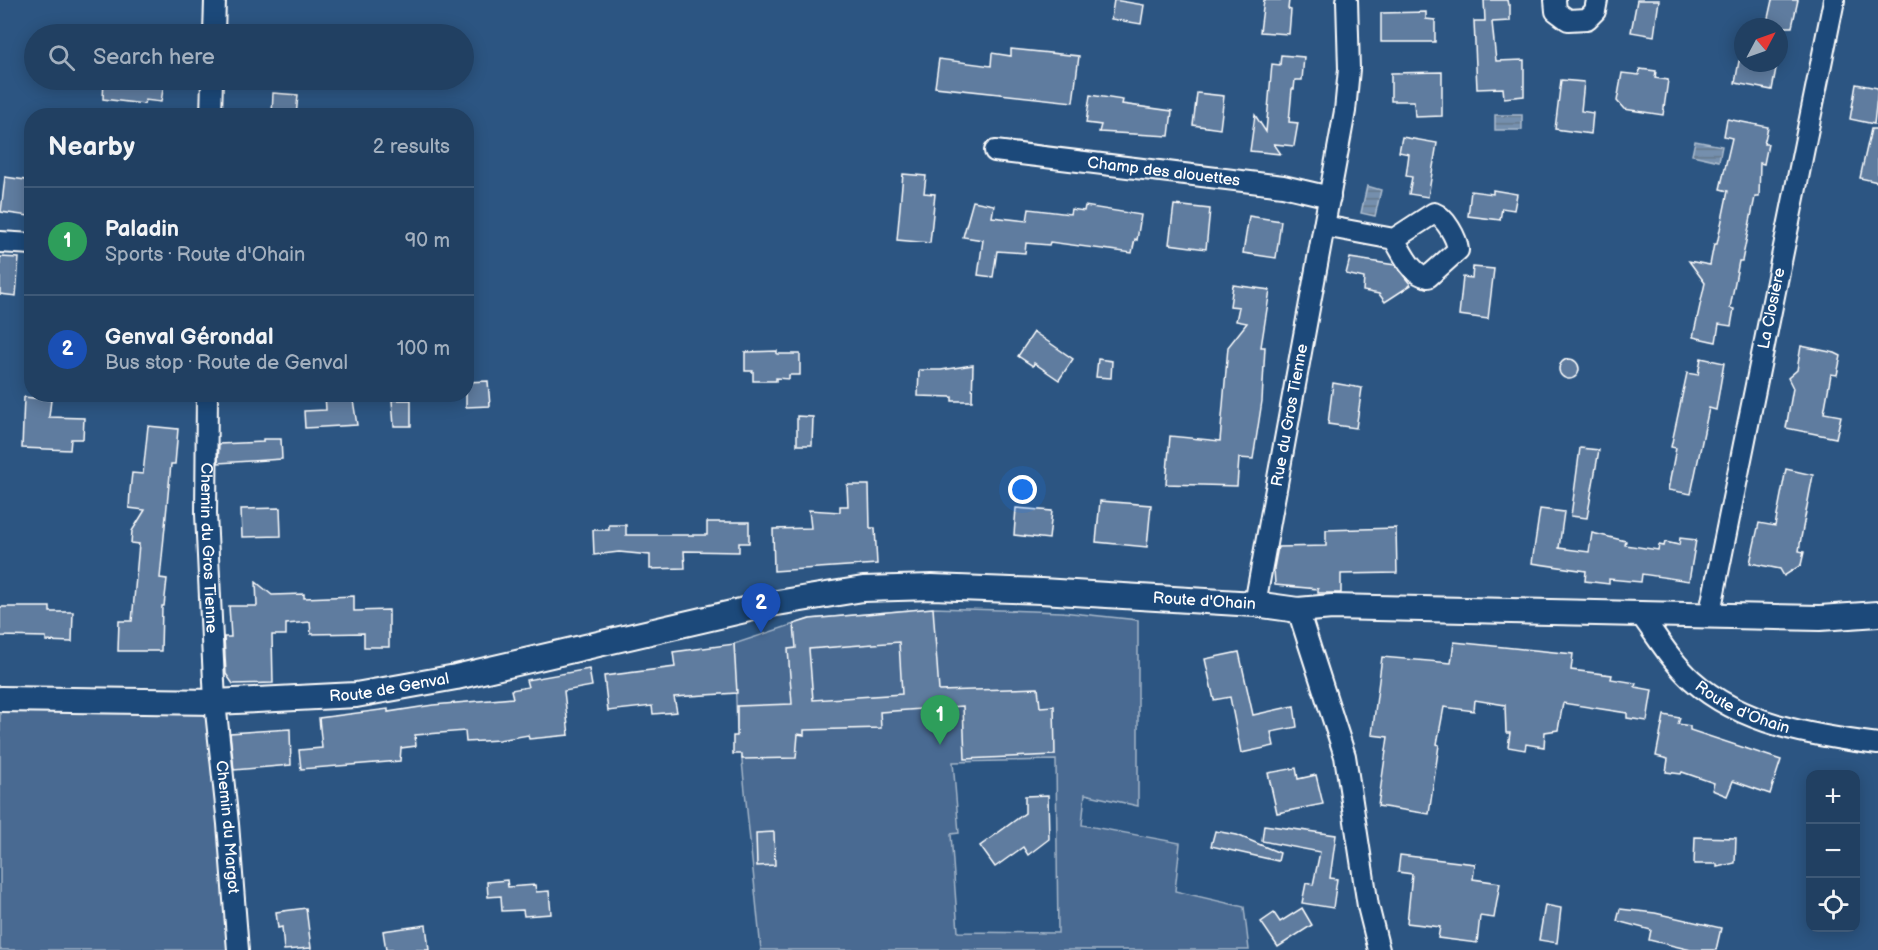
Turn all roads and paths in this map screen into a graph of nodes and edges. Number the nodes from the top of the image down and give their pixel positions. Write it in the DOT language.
graph roads {
  1 [pos="215,0"];
  2 [pos="1347,0"];
  3 [pos="1556,0"];
  4 [pos="1597,0"];
  5 [pos="1834,0"];
  6 [pos="214,24"];
  7 [pos="212,90"];
  8 [pos="211,108"];
  9 [pos="995,151"];
  10 [pos="1330,197"];
  11 [pos="1324,226"];
  12 [pos="1394,239"];
  13 [pos="0,242"];
  14 [pos="24,244"];
  15 [pos="207,402"];
  16 [pos="771,604"];
  17 [pos="1255,604"];
  18 [pos="1298,610"];
  19 [pos="1878,614"];
  20 [pos="1641,615"];
  21 [pos="1709,616"];
  22 [pos="0,699"];
  23 [pos="215,702"];
  24 [pos="1878,744"];
  25 [pos="238,950"];
  26 [pos="1379,950"];
  1 -- 6 [label="street"];
  2 -- 10 [label="street, Rue du Gros Tienne"];
  3 -- 4 [label="street"];
  5 -- 21 [label="street, La Closière"];
  7 -- 8 [label="street"];
  9 -- 10 [label="street, Champ des alouettes"];
  10 -- 11 [label="street, Rue du Gros Tienne"];
  11 -- 12 [label="street"];
  11 -- 17 [label="street, Rue du Gros Tienne"];
  13 -- 14 [label="street"];
  15 -- 23 [label="street, Chemin du Gros Tienne"];
  16 -- 17 [label="main road, Route d'Ohain"];
  16 -- 23 [label="main road, Route de Genval"];
  17 -- 18 [label="main road, Route d'Ohain"];
  18 -- 20 [label="main road, Route d'Ohain"];
  18 -- 26 [label="street"];
  19 -- 21 [label="main road, Route d'Ohain"];
  20 -- 21 [label="main road, Route d'Ohain"];
  20 -- 24 [label="street, Route d'Ohain"];
  22 -- 23 [label="main road, Route de Genval"];
  23 -- 25 [label="street, Chemin du Margot"];
}
